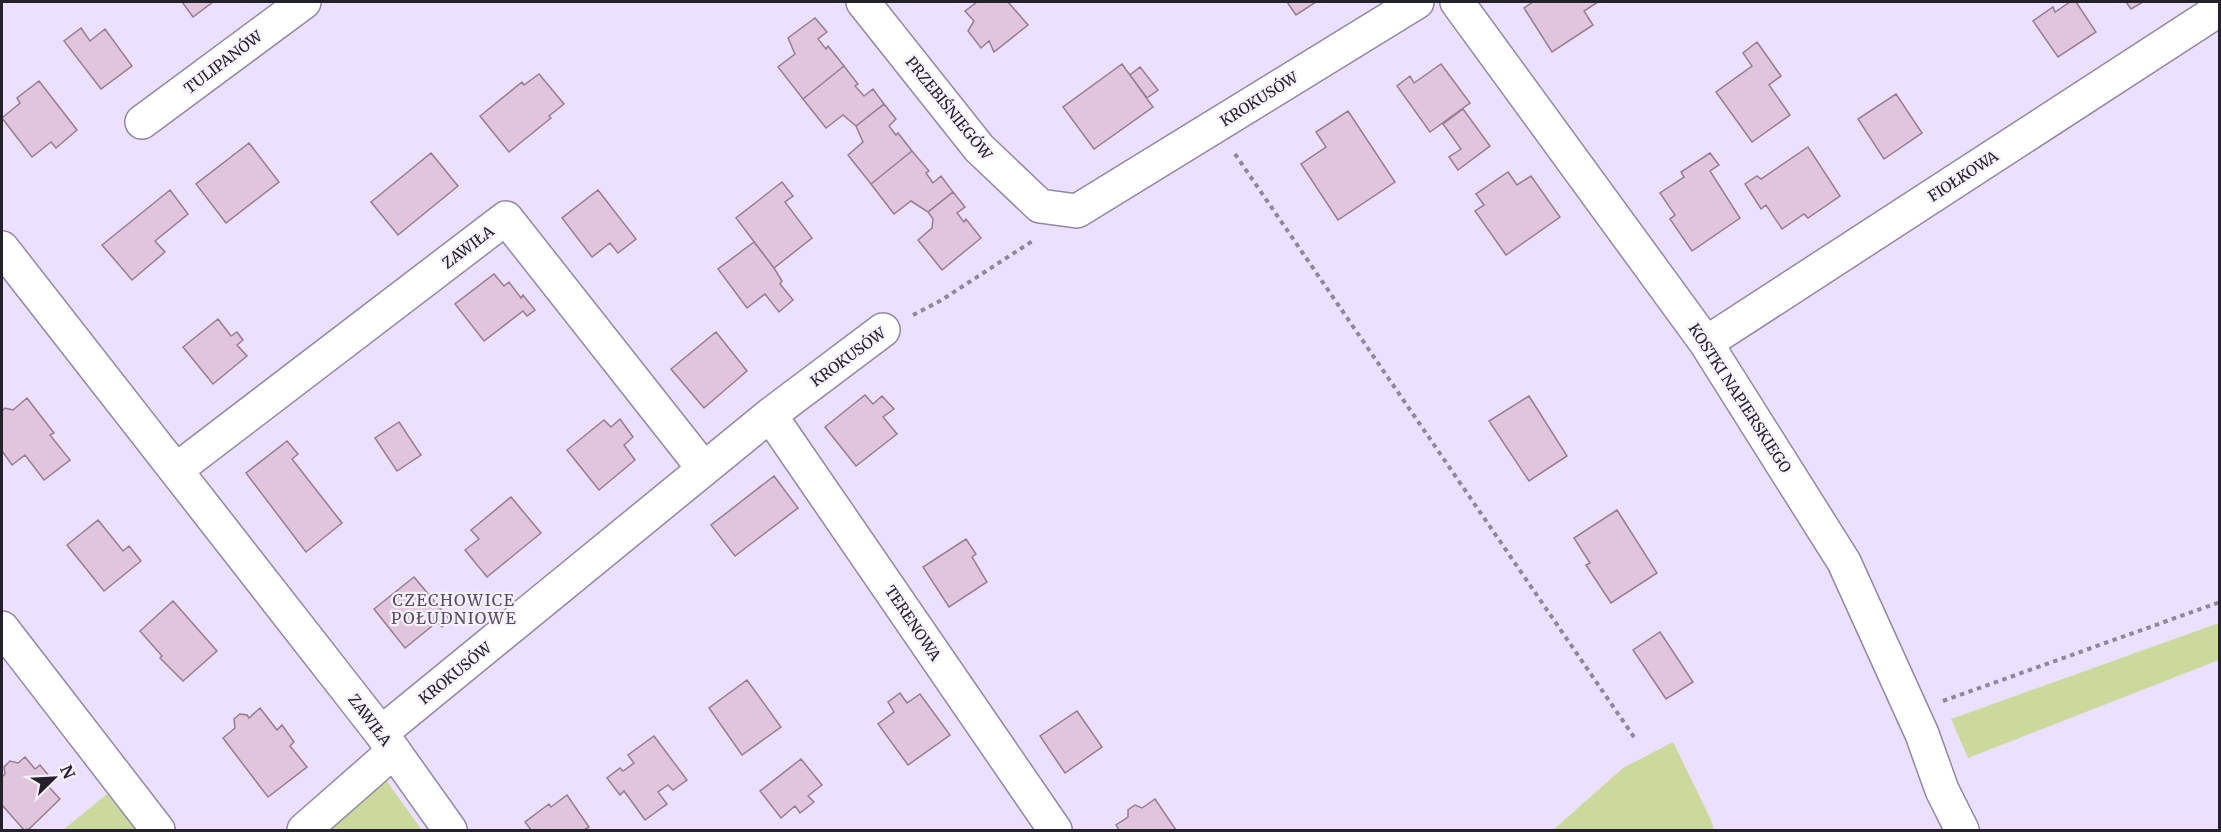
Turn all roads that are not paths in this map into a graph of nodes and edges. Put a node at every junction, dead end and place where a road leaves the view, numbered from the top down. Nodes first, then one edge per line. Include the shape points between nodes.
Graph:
1 (304, 2) edge
2 (863, 2) edge
3 (1417, 2) edge
4 (1457, 2) edge
5 (2220, 9) edge
6 (142, 122) dead end
7 (1077, 211) joint
8 (2, 248) edge
9 (883, 330) road end
10 (1706, 343) junction
11 (770, 415) junction
12 (704, 469) junction
13 (176, 470) junction
14 (2, 628) edge
15 (388, 742) junction
16 (158, 831) edge
17 (304, 831) edge
18 (450, 831) edge
19 (1055, 831) edge
20 (1962, 831) edge

1 - 6 street, TULIPANÓW
2 - 7 street, PRZEBIŚNIEGÓW via 979,148 1040,206
3 - 7 street, KROKUSÓW
4 - 10 street, KOSTKI NAPIERSKIEGO
5 - 10 street, FIOŁKOWA
8 - 13 street, ZAWIŁA
9 - 11 street, KROKUSÓW
10 - 20 street, KOSTKI NAPIERSKIEGO via 1844,562
11 - 12 street, KROKUSÓW
11 - 19 street, TERENOWA
12 - 13 street, ZAWIŁA via 506,218
12 - 15 street, KROKUSÓW
13 - 15 street, ZAWIŁA
14 - 16 street
15 - 17 street, KROKUSÓW
15 - 18 street, ZAWIŁA

